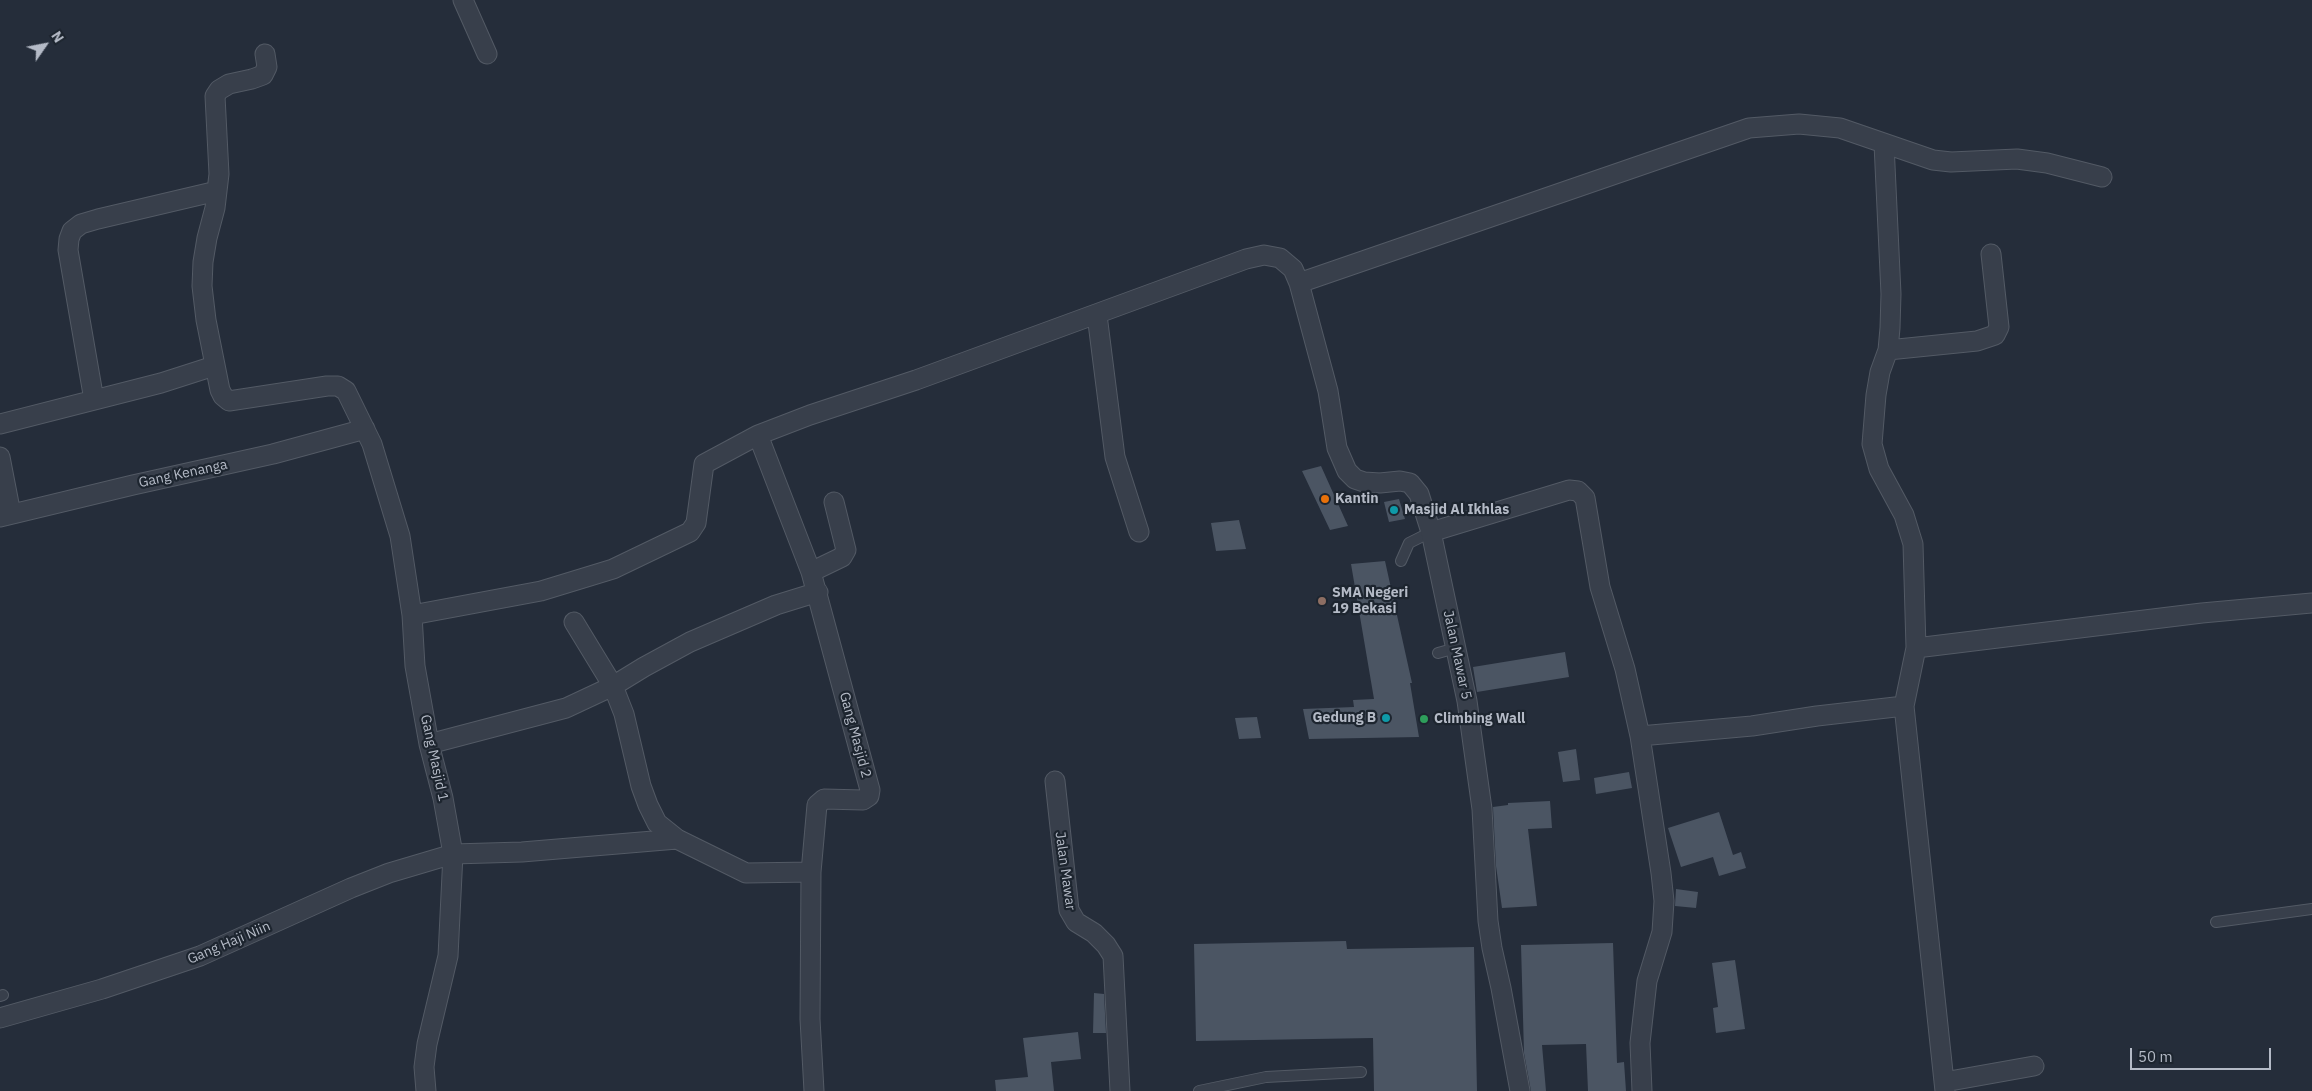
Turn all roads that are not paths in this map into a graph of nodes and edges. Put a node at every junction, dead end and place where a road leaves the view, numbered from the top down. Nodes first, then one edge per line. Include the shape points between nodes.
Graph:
1 (464, 0) edge
2 (265, 54) dead end
3 (487, 54) dead end
4 (1884, 144) junction
5 (2102, 177) dead end
6 (218, 191) junction
7 (1991, 254) dead end
8 (1299, 283) junction
9 (1097, 315) junction
10 (1888, 350) junction
11 (214, 366) junction
12 (94, 400) junction
13 (0, 424) edge
14 (366, 429) junction
15 (758, 435) junction
16 (0, 457) edge
17 (834, 502) dead end
18 (5, 516) edge
19 (1139, 532) dead end
20 (1432, 532) junction
21 (1401, 561) dead end
22 (811, 572) junction
23 (818, 592) junction
24 (2312, 603) edge
25 (412, 615) junction
26 (574, 622) dead end
27 (1916, 648) junction
28 (613, 686) junction
29 (1904, 706) junction
30 (1640, 736) junction
31 (429, 744) junction
32 (1055, 781) dead end
33 (677, 839) junction
34 (453, 854) junction
35 (811, 872) junction
36 (2312, 910) edge
37 (2216, 922) dead end
38 (0, 1018) edge
39 (2034, 1066) dead end
40 (1361, 1072) dead end
41 (1944, 1087) edge
42 (426, 1091) edge
43 (814, 1091) edge
44 (1120, 1091) edge
45 (1199, 1091) edge
46 (1520, 1091) edge
47 (1642, 1091) edge

1 - 3 street
2 - 6 street via 267,67 263,74 252,80 229,84 216,93
4 - 5 street via 1942,161 2017,159
4 - 8 street via 1840,128 1799,124 1749,128
4 - 10 street via 1891,294
6 - 11 street via 206,238 202,286
6 - 12 street via 98,219 81,224 72,231 68,256
7 - 10 street via 1999,327 1995,335 1977,341
8 - 9 street via 1293,268 1280,258 1264,255
8 - 20 street, Jalan Mawar 5 via 1328,391 1337,448 1347,471 1364,482 1410,483 1419,494
9 - 15 street
9 - 19 street via 1115,457
10 - 27 street via 1877,387 1872,444 1879,469 1904,515 1913,544
11 - 12 street via 161,384
11 - 14 street, Gang Masjid 1 via 222,396 229,401 326,386 342,388
12 - 13 street
14 - 18 street, Gang Kenanga via 273,454
14 - 25 street, Gang Masjid 1 via 400,536
15 - 22 street, Gang Masjid 2
15 - 25 street via 704,464 696,523 690,532 613,568 541,591
16 - 18 street
17 - 22 street via 846,550 842,557
20 - 21 lane via 1409,543
20 - 30 street via 1569,490 1582,493 1589,515 1600,587 1625,669
20 - 46 street, Jalan Mawar 5 via 1447,651 1467,701 1482,809 1488,921
22 - 23 street, Gang Masjid 2
23 - 28 street via 776,605 698,639
23 - 35 street, Gang Masjid 2 via 870,790 869,796 863,800 824,799 817,805
24 - 27 street
25 - 31 street, Gang Masjid 1 via 415,666
26 - 28 street
27 - 29 street
28 - 31 street via 566,708
28 - 33 street via 624,714 648,805 657,822
29 - 30 street via 1752,726
29 - 41 street
30 - 47 street via 1664,902 1662,932 1647,981 1640,1043
31 - 34 street, Gang Masjid 1
32 - 44 street, Jalan Mawar via 1069,910 1076,922 1094,933 1113,956
33 - 34 street, Gang Haji Niin via 522,852
33 - 35 street via 746,873
34 - 38 street, Gang Haji Niin via 351,888 200,956 102,989
34 - 42 street, Gang Masjid 1 via 448,956 427,1044
35 - 43 street, Gang Masjid 2 via 810,1019
36 - 37 lane
39 - 41 street
40 - 45 lane via 1266,1077

